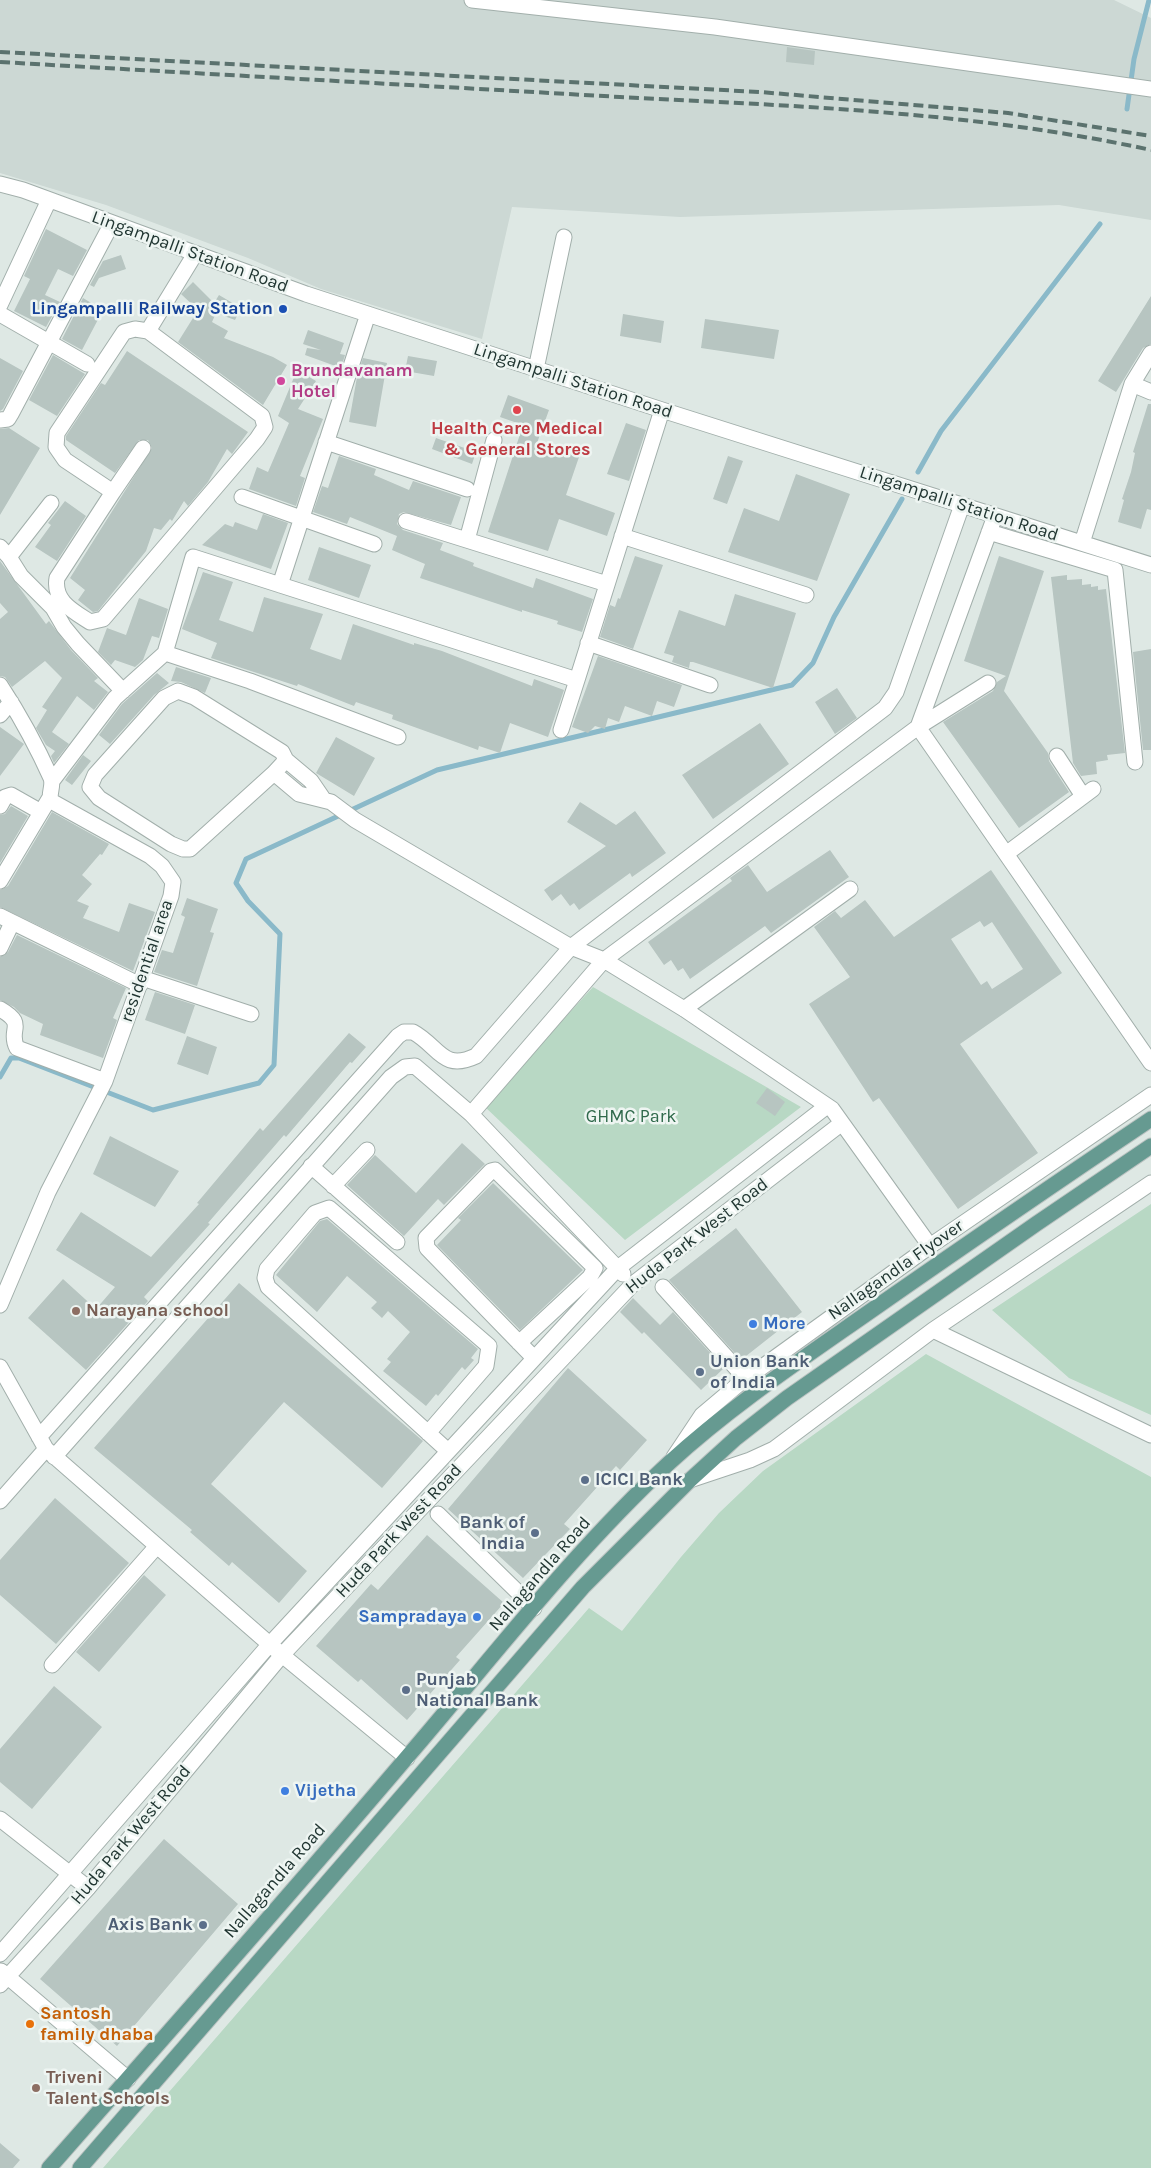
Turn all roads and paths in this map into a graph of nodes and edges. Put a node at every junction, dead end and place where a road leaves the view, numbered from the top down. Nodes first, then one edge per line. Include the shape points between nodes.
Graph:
1 (472, 0) edge
2 (1146, 88) edge
3 (0, 184) edge
4 (49, 200) junction
5 (112, 223) junction
6 (564, 237) dead end
7 (194, 254) junction
8 (0, 305) edge
9 (0, 314) edge
10 (368, 314) junction
11 (148, 330) junction
12 (49, 341) junction
13 (1151, 353) edge
14 (87, 364) dead end
15 (536, 369) junction
16 (1132, 384) junction
17 (1151, 392) edge
18 (662, 410) junction
19 (0, 420) edge
20 (494, 440) dead end
21 (326, 442) junction
22 (143, 448) dead end
23 (467, 489) dead end
24 (113, 492) junction
25 (242, 497) dead end
26 (51, 503) dead end
27 (962, 505) junction
28 (995, 516) junction
29 (302, 518) junction
30 (406, 521) dead end
31 (989, 532) junction
32 (622, 536) junction
33 (467, 540) junction
34 (1082, 543) junction
35 (374, 544) dead end
36 (5, 552) edge
37 (1151, 565) edge
38 (607, 584) junction
39 (280, 585) junction
40 (806, 595) dead end
41 (588, 643) junction
42 (165, 653) junction
43 (577, 680) junction
44 (988, 683) dead end
45 (0, 685) edge
46 (710, 685) dead end
47 (123, 691) junction
48 (11, 702) junction
49 (0, 715) edge
50 (918, 727) junction
51 (561, 730) dead end
52 (398, 737) dead end
53 (1057, 756) dead end
54 (286, 760) junction
55 (1135, 762) dead end
56 (274, 774) junction
57 (52, 781) junction
58 (49, 799) junction
59 (327, 801) junction
60 (0, 806) edge
61 (41, 812) junction
62 (1006, 854) junction
63 (0, 881) edge
64 (850, 889) dead end
65 (6, 920) edge
66 (571, 947) junction
67 (0, 948) edge
68 (604, 960) junction
69 (141, 982) junction
70 (0, 1009) edge
71 (684, 1009) junction
72 (251, 1014) dead end
73 (1151, 1063) edge
74 (105, 1081) junction
75 (1151, 1095) edge
76 (827, 1106) junction
77 (471, 1114) junction
78 (1151, 1119) edge
79 (842, 1123) junction
80 (1151, 1146) edge
81 (367, 1150) dead end
82 (311, 1166) junction
83 (1151, 1183) edge
84 (333, 1186) junction
85 (397, 1242) dead end
86 (930, 1246) junction
87 (618, 1268) junction
88 (633, 1284) junction
89 (663, 1287) dead end
90 (0, 1306) edge
91 (933, 1330) junction
92 (519, 1343) junction
93 (534, 1358) junction
94 (0, 1367) edge
95 (746, 1379) junction
96 (428, 1433) junction
97 (1151, 1435) edge
98 (46, 1448) junction
99 (448, 1451) junction
100 (670, 1462) junction
101 (690, 1480) junction
102 (0, 1501) edge
103 (438, 1514) dead end
104 (157, 1546) junction
105 (534, 1608) junction
106 (270, 1644) junction
107 (282, 1655) junction
108 (52, 1665) dead end
109 (406, 1758) junction
110 (0, 1819) edge
111 (69, 1874) junction
112 (88, 1888) junction
113 (0, 1954) edge
114 (3, 1977) edge
115 (128, 2079) junction
116 (48, 2168) edge
117 (80, 2168) edge

1 - 2 street via 715,28
3 - 4 street, Lingampalli Station Road
4 - 5 street, Lingampalli Station Road
4 - 8 street
5 - 7 street, Lingampalli Station Road
5 - 12 street
6 - 15 street
7 - 10 street, Lingampalli Station Road
7 - 11 street
9 - 12 street
10 - 15 street, Lingampalli Station Road
10 - 21 street
11 - 24 street via 135,328 124,332 57,432 56,447 65,460
11 - 24 street via 262,416 264,426 257,439 103,619 90,622 57,595 57,578
12 - 14 street
12 - 19 street via 8,419
13 - 16 street
15 - 18 street, Lingampalli Station Road
16 - 17 street
16 - 34 street
18 - 27 street, Lingampalli Station Road
18 - 32 street
20 - 33 street
21 - 23 street
21 - 29 street
22 - 24 street
25 - 29 street
26 - 36 street
27 - 28 street, Lingampalli Station Road
27 - 66 street via 896,692 886,708
28 - 31 street
28 - 34 street, Lingampalli Station Road
29 - 35 street
29 - 39 street
30 - 33 street
31 - 50 street
31 - 55 street via 1115,570
32 - 38 street
32 - 40 street
33 - 38 street
34 - 37 street, Lingampalli Station Road
36 - 47 street via 21,576 53,608 78,644
38 - 41 street
39 - 42 street via 193,557
39 - 43 street
41 - 43 street
41 - 46 street
42 - 47 street
42 - 52 street
43 - 51 street
44 - 50 street
45 - 48 street
47 - 57 street
48 - 49 street
48 - 57 street
50 - 62 street
50 - 68 street
53 - 62 street via 1088,792
54 - 56 street
54 - 56 street via 282,752 194,697 178,691 164,698 95,775 90,787 99,798 171,844 190,849
54 - 59 street via 311,781
56 - 59 street via 299,794
57 - 58 street
58 - 61 street
58 - 69 street, residential area via 150,856 173,882
59 - 66 street
60 - 61 street via 11,794
61 - 63 street
62 - 73 street
64 - 71 street
65 - 67 street
65 - 69 street
66 - 68 street
66 - 98 street via 476,1056 462,1062 453,1061 413,1032 398,1036
68 - 71 street
68 - 77 street
69 - 72 street
69 - 74 street, residential area
70 - 74 street via 14,1020 17,1048
71 - 76 street
74 - 90 street, residential area via 48,1192
75 - 86 street
76 - 79 street
76 - 87 street, Huda Park West Road
77 - 82 street via 415,1066 405,1067 391,1077
77 - 87 street
78 - 100 main road, Nallagandla Flyover via 774,1378
79 - 86 street
79 - 88 street, Huda Park West Road
80 - 101 main road via 787,1398
81 - 84 street
82 - 84 street
82 - 98 street
83 - 91 street
84 - 85 street
86 - 95 street
87 - 88 street
87 - 93 street, Huda Park West Road
88 - 107 street, Huda Park West Road
89 - 95 street
91 - 97 street
91 - 101 street via 774,1449
92 - 92 street via 425,1243 426,1238 495,1170 595,1268 590,1277
92 - 93 street
93 - 99 street, Huda Park West Road
94 - 98 street
95 - 100 street via 702,1415
96 - 96 street via 268,1287 267,1269 321,1210 329,1208 489,1346 486,1366
96 - 99 street
98 - 102 street
98 - 104 street
99 - 106 street, Huda Park West Road
100 - 105 main road, Nallagandla Road via 622,1509
101 - 117 main road via 583,1588
103 - 105 street
104 - 106 street
104 - 108 street
105 - 109 main road, Nallagandla Road
106 - 107 street
106 - 111 street, Huda Park West Road
107 - 109 street
107 - 112 street, Huda Park West Road
109 - 115 main road, Nallagandla Road
110 - 111 street
111 - 112 street
111 - 113 street, Huda Park West Road
112 - 114 street, Huda Park West Road
114 - 115 street
115 - 116 main road, Nallagandla Road

